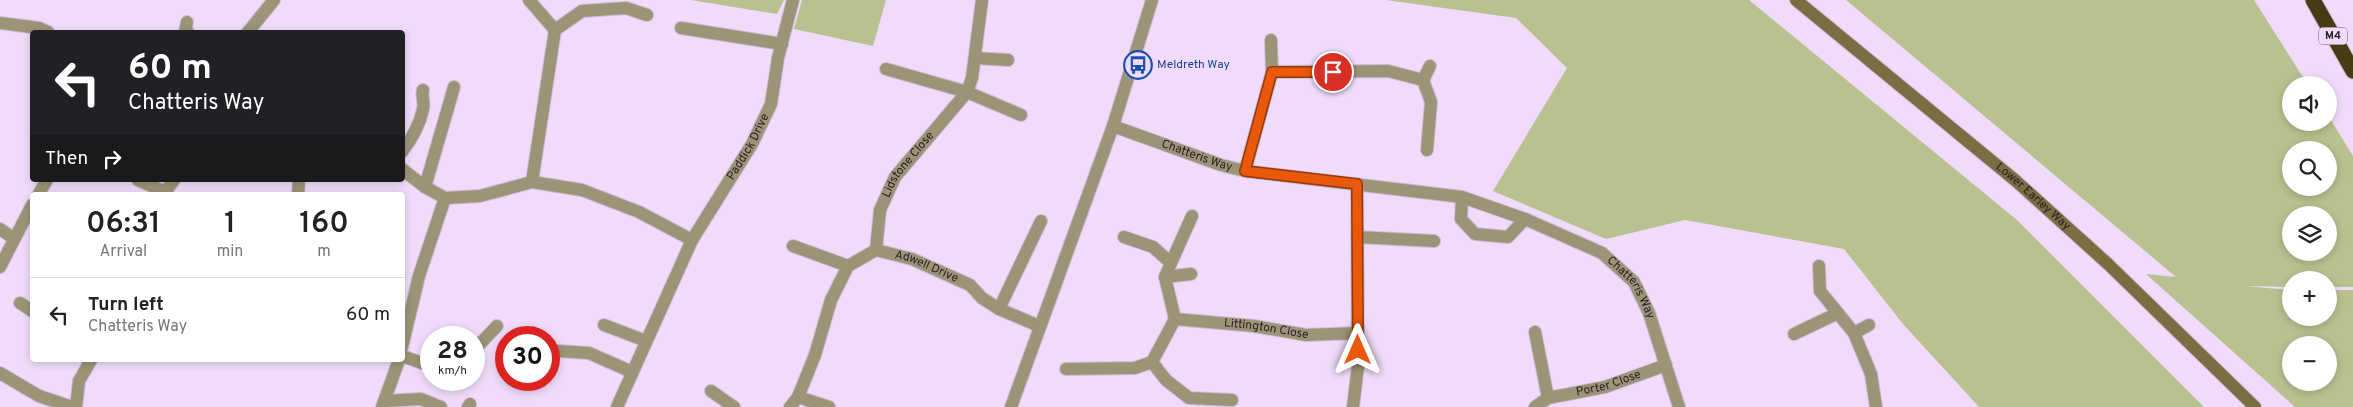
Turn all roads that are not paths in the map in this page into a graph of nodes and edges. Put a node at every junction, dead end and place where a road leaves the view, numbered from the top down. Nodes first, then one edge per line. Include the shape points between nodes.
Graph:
1 (274, 0) edge
2 (529, 0) edge
3 (794, 0) edge
4 (982, 0) edge
5 (1152, 0) edge
6 (1796, 0) edge
7 (2312, 0) edge
8 (648, 16) dead end
9 (0, 23) edge
10 (681, 28) dead end
11 (44, 30) edge
12 (250, 30) edge
13 (555, 30) junction
14 (1271, 40) dead end
15 (782, 44) junction
16 (975, 58) junction
17 (1008, 60) dead end
18 (1430, 66) dead end
19 (886, 69) dead end
20 (2353, 71) edge
21 (1272, 72) junction
22 (1424, 80) junction
23 (454, 87) dead end
24 (423, 90) dead end
25 (967, 92) junction
26 (1021, 116) dead end
27 (1114, 126) junction
28 (405, 148) edge
29 (1427, 150) dead end
30 (1245, 171) junction
31 (405, 172) edge
32 (142, 182) edge
33 (532, 182) junction
34 (1357, 184) junction
35 (425, 187) junction
36 (160, 192) edge
37 (1462, 197) junction
38 (445, 198) junction
39 (30, 209) edge
40 (1192, 216) dead end
41 (1525, 219) junction
42 (1041, 221) dead end
43 (0, 230) edge
44 (1124, 237) dead end
45 (1357, 237) junction
46 (14, 238) junction
47 (692, 240) junction
48 (1434, 241) dead end
49 (793, 246) dead end
50 (876, 250) junction
51 (1171, 263) junction
52 (848, 266) junction
53 (1819, 266) dead end
54 (0, 267) edge
55 (1190, 274) dead end
56 (1165, 277) junction
57 (20, 303) dead end
58 (999, 309) junction
59 (30, 310) edge
60 (1838, 313) junction
61 (1175, 319) junction
62 (604, 325) dead end
63 (1869, 325) dead end
64 (1039, 326) junction
65 (495, 328) edge
66 (1535, 332) dead end
67 (1358, 333) junction
68 (1854, 333) junction
69 (405, 334) edge
70 (1794, 334) dead end
71 (485, 339) edge
72 (646, 341) junction
73 (560, 351) edge
74 (405, 357) edge
75 (90, 362) edge
76 (398, 362) edge
77 (1152, 362) junction
78 (420, 363) edge
79 (1666, 365) junction
80 (1066, 369) dead end
81 (632, 372) junction
82 (0, 373) edge
83 (711, 391) dead end
84 (1548, 398) junction
85 (1232, 400) dead end
86 (794, 402) edge
87 (383, 404) edge
88 (74, 407) edge
89 (441, 407) edge
90 (617, 407) edge
91 (734, 407) edge
92 (829, 407) edge
93 (1011, 407) edge
94 (1353, 407) edge
95 (1535, 407) edge
96 (1679, 407) edge
97 (1876, 407) edge
98 (2255, 407) edge

1 - 12 street
2 - 13 street
3 - 15 street, Paddick Drive
4 - 16 street, Lidstone Close
5 - 27 street
6 - 98 main road, Lower Earley Way via 2016,181 2108,264
7 - 20 highway, M4
8 - 13 street via 626,8 582,11
9 - 11 street
10 - 15 street
13 - 33 street
14 - 21 street
15 - 47 street, Paddick Drive via 771,104 752,144
16 - 17 street
16 - 25 street, Lidstone Close
18 - 22 street
19 - 25 street
21 - 22 street via 1388,71
21 - 30 street
22 - 29 street via 1431,102
23 - 35 street
24 - 28 street via 424,108
25 - 26 street
25 - 50 street, Lidstone Close via 895,177 880,210
27 - 30 street, Chatteris Way
27 - 64 street
30 - 34 street, Chatteris Way
31 - 35 street
32 - 36 street
33 - 38 street via 480,196
33 - 47 street via 582,190 639,212
34 - 37 street, Chatteris Way
34 - 45 street
35 - 38 street
37 - 41 street, Chatteris Way
37 - 41 street via 1461,219 1476,234 1508,237
38 - 69 street via 419,276
39 - 46 street
40 - 51 street
41 - 79 street, Chatteris Way via 1602,253 1634,282 1649,313
42 - 58 street
43 - 46 street
44 - 51 street via 1153,247
45 - 48 street
45 - 67 street
46 - 54 street
47 - 72 street, Paddick Drive
49 - 52 street
50 - 52 street
50 - 58 street, Adwell Drive via 912,259 970,285
51 - 56 street
52 - 86 street via 831,300 815,355
53 - 60 street via 1820,291
55 - 56 street
56 - 61 street
57 - 59 street
58 - 64 street, Adwell Drive
60 - 68 street
60 - 70 street
61 - 67 street, Littington Close via 1254,326 1306,335
61 - 77 street
62 - 72 street
63 - 68 street
64 - 93 street
65 - 71 street
66 - 84 street
67 - 94 street
68 - 97 street via 1871,374
72 - 81 street, Paddick Drive
73 - 81 street via 589,353
74 - 78 street
75 - 88 street via 79,381
76 - 87 street
77 - 80 street via 1135,368
77 - 85 street via 1166,380 1189,398
79 - 84 street, Porter Close via 1605,387
79 - 96 street, Chatteris Way
81 - 90 street, Paddick Drive
82 - 88 street via 39,396
83 - 91 street
84 - 95 street, Porter Close
86 - 92 street
87 - 89 street via 421,399

